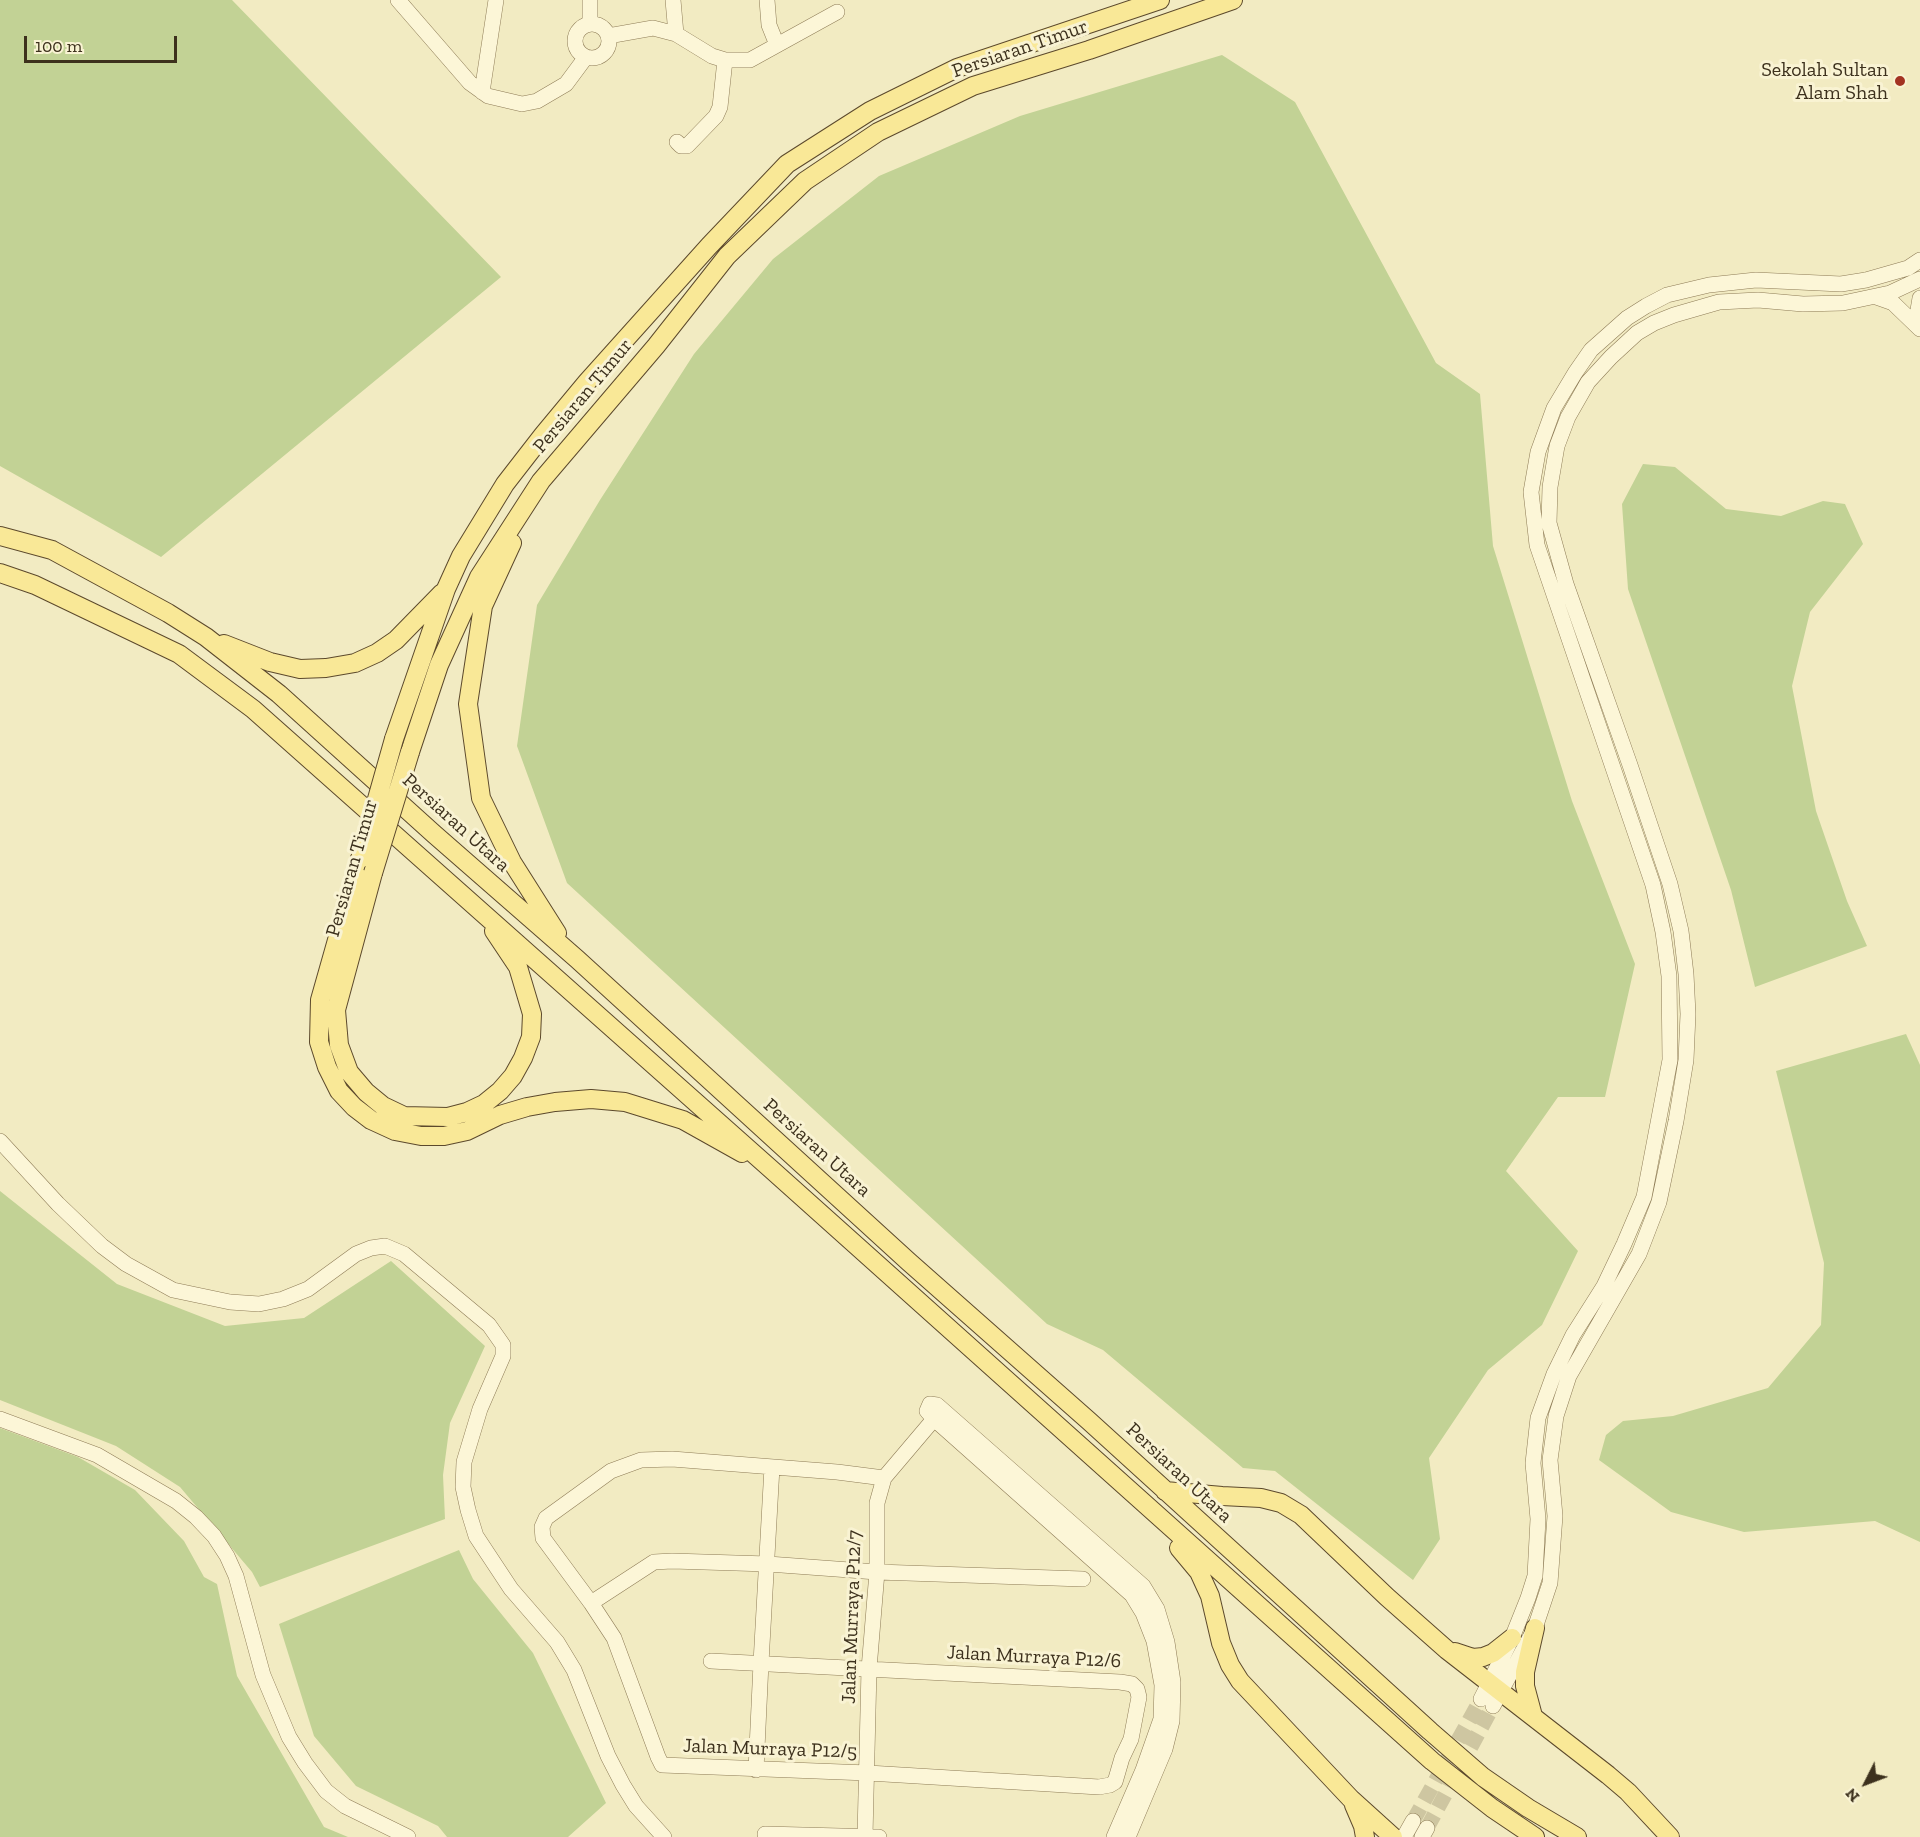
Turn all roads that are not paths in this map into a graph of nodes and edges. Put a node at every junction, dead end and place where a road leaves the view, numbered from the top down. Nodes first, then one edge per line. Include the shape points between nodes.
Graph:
1 (496, 0) edge
2 (590, 0) edge
3 (674, 0) edge
4 (767, 0) edge
5 (1160, 0) edge
6 (1233, 0) edge
7 (400, 1) edge
8 (837, 12) dead end
9 (590, 24) junction
10 (676, 33) junction
11 (608, 36) junction
12 (777, 45) junction
13 (586, 57) junction
14 (725, 60) junction
15 (482, 92) junction
16 (677, 142) dead end
17 (1920, 261) edge
18 (1920, 279) edge
19 (1876, 297) junction
20 (1920, 298) edge
21 (1920, 329) edge
22 (541, 481) junction
23 (0, 536) edge
24 (0, 573) edge
25 (446, 589) junction
26 (206, 637) junction
27 (475, 905) junction
28 (577, 959) junction
29 (0, 1141) edge
30 (772, 1170) junction
31 (0, 1419) edge
32 (934, 1419) junction
33 (772, 1467) junction
34 (884, 1478) junction
35 (1165, 1491) junction
36 (1155, 1514) junction
37 (768, 1564) junction
38 (877, 1572) junction
39 (1083, 1579) dead end
40 (591, 1603) junction
41 (1535, 1628) junction
42 (1512, 1638) junction
43 (1447, 1650) junction
44 (711, 1661) dead end
45 (760, 1663) junction
46 (869, 1669) junction
47 (1491, 1695) junction
48 (1533, 1716) junction
49 (756, 1770) junction
50 (868, 1773) junction
51 (1351, 1799) junction
52 (1421, 1829) tunnel mouth
53 (765, 1834) dead end
54 (872, 1836) edge
55 (408, 1837) edge
56 (664, 1837) edge
57 (1114, 1837) edge
58 (1128, 1837) edge
59 (1365, 1837) edge
60 (1393, 1837) edge
61 (1404, 1837) edge
62 (1535, 1837) edge
63 (1577, 1837) edge
64 (1670, 1837) edge

1 - 15 street
2 - 9 street
3 - 10 street
4 - 12 street via 769,25
5 - 25 main road, Persiaran Timur via 957,68 870,111 788,164 709,246 543,435 506,484 461,556
6 - 22 main road, Persiaran Timur via 973,86 878,132 806,181 727,256
7 - 15 street
8 - 12 street
9 - 11 street via 600,25
9 - 13 street via 579,29 574,39 577,50
10 - 11 street via 653,28
10 - 14 street
11 - 13 street via 609,46 602,55
12 - 14 street via 750,60
13 - 15 street via 566,84 537,101 522,104
14 - 16 street via 716,116 687,146
17 - 42 street via 1908,268 1841,284 1756,280 1667,295 1627,318 1591,350 1554,408 1538,452 1531,492 1537,545 1653,885 1664,932 1670,1060 1644,1197 1604,1286 1554,1374 1538,1418 1533,1463 1538,1519 1534,1576
18 - 19 street
19 - 21 street via 1893,303
19 - 41 street via 1843,303 1719,302 1654,323 1637,333 1588,382 1557,446 1549,523 1566,584 1670,884 1681,931 1688,1014 1686,1060 1659,1202 1639,1254 1569,1376 1556,1416 1550,1460 1555,1516 1550,1583
20 - 21 street
22 - 27 main road, Persiaran Timur, bridge via 479,577 439,665 373,873 336,1010 339,1045 349,1072 383,1106 404,1116 447,1117 484,1104 513,1076 531,1037 532,1014 518,967
22 - 28 main road via 483,606 468,704 481,798 526,886
23 - 26 main road, Persiaran Utara via 52,550
24 - 27 main road via 35,585 179,654 253,708
25 - 26 main road via 396,640 355,663 300,669 270,662
25 - 30 main road, Persiaran Timur, bridge via 394,739 320,1000 319,1042 339,1091 371,1120 394,1131 421,1136 467,1131 500,1115 555,1101 625,1101 683,1120
26 - 28 main road, Persiaran Utara via 279,694
27 - 30 main road
28 - 35 main road, Persiaran Utara
29 - 56 street via 102,1246 173,1290 259,1304 308,1288 357,1254 385,1246 404,1254 489,1325 502,1345 503,1356 480,1409 464,1462 463,1487 476,1536 511,1589 557,1642 574,1670 623,1785
30 - 36 main road
31 - 55 street via 97,1455 196,1517 214,1536 236,1576 263,1675 289,1737 305,1763 326,1791 345,1806
32 - 34 street, Jalan Murraya P12/7
32 - 57 street via 1132,1595 1143,1613 1154,1641 1162,1685 1161,1719
32 - 58 street, Jalan Murraya P12/7 via 927,1411 934,1403 1143,1586 1156,1609 1172,1672 1172,1721 1165,1749
33 - 34 street
33 - 37 street
33 - 40 street via 641,1460 611,1471 546,1518 543,1538
34 - 38 street, Jalan Murraya P12/7 via 877,1503
35 - 43 main road via 1262,1497 1281,1503 1300,1515
35 - 63 main road, Persiaran Utara via 1484,1777
36 - 51 main road via 1199,1572 1210,1596 1221,1643 1240,1681
36 - 62 main road via 1432,1761
37 - 38 street
37 - 40 street via 654,1562
37 - 45 street
38 - 39 street
38 - 46 street, Jalan Murraya P12/7
40 - 49 street, Jalan Murraya P12/5 via 614,1638 662,1765
41 - 47 street
41 - 48 main road via 1525,1672
42 - 43 main road via 1483,1657
42 - 47 street
43 - 47 main road
44 - 45 street
45 - 46 street
45 - 49 street
46 - 50 street, Jalan Murraya P12/7
46 - 50 street, Jalan Murraya P12/6 via 1120,1682 1132,1684 1139,1697 1131,1739 1115,1782 1110,1785
47 - 48 main road
48 - 64 main road via 1628,1792
49 - 50 street, Jalan Murraya P12/5
50 - 54 street, Jalan Murraya P12/7
51 - 59 main road
51 - 60 main road
52 - 61 street
53 - 54 street

